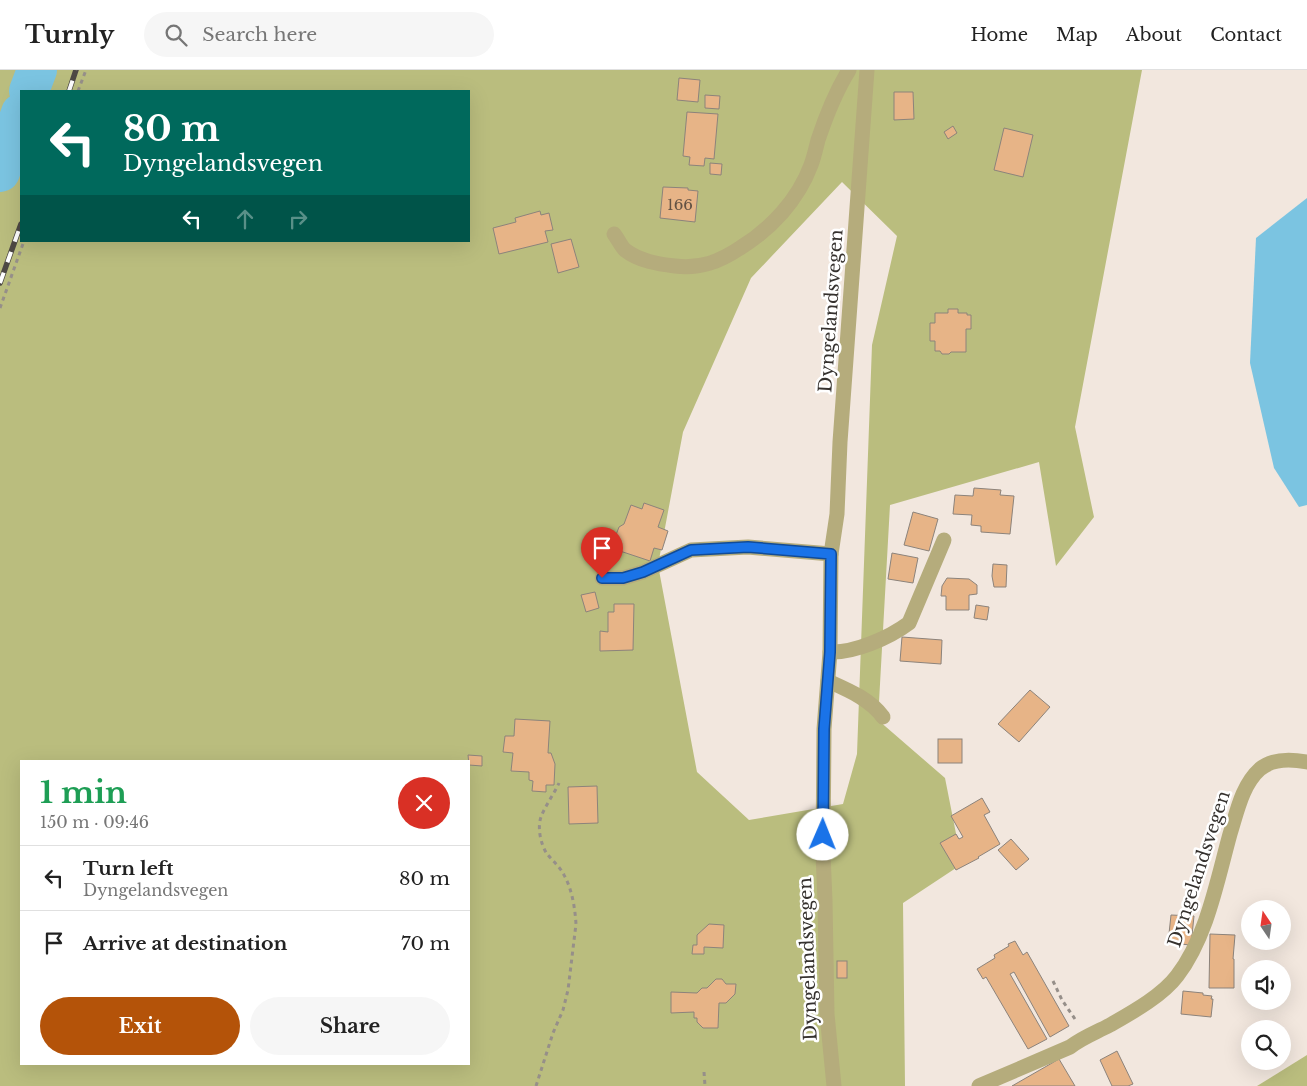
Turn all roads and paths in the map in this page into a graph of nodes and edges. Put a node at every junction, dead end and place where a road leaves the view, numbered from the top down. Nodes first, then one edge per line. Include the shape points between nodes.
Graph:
1 (86, 70) edge
2 (850, 70) edge
3 (867, 70) edge
4 (78, 90) edge
5 (614, 234) dead end
6 (24, 242) edge
7 (0, 308) edge
8 (944, 540) dead end
9 (831, 554) junction
10 (602, 578) dead end
11 (830, 652) junction
12 (828, 681) junction
13 (883, 717) dead end
14 (1307, 762) edge
15 (560, 783) dead end
16 (1053, 981) dead end
17 (1082, 1038) junction
18 (704, 1072) dead end
19 (536, 1086) edge
20 (705, 1086) edge
21 (834, 1086) edge
22 (979, 1086) edge

1 - 4 path
2 - 5 street via 828,113 810,167 793,198 778,218 754,239 710,264 684,267 638,258 624,249
3 - 9 street, Dyngelandsvegen via 837,514
6 - 7 path
8 - 11 street via 909,624 862,647
9 - 10 street via 748,547 691,550 643,572 623,578
9 - 11 street, Dyngelandsvegen
11 - 12 street, Dyngelandsvegen
12 - 13 street via 860,696
12 - 21 street, Dyngelandsvegen via 824,729 823,853 827,1014
14 - 17 street, Dyngelandsvegen via 1292,759 1271,762 1250,779 1200,938 1176,978 1138,1008
15 - 19 path via 540,818 539,827 546,853 565,877 576,924 568,990
16 - 17 path via 1083,1032
17 - 22 street, Dyngelandsvegen via 1070,1048
18 - 20 path

